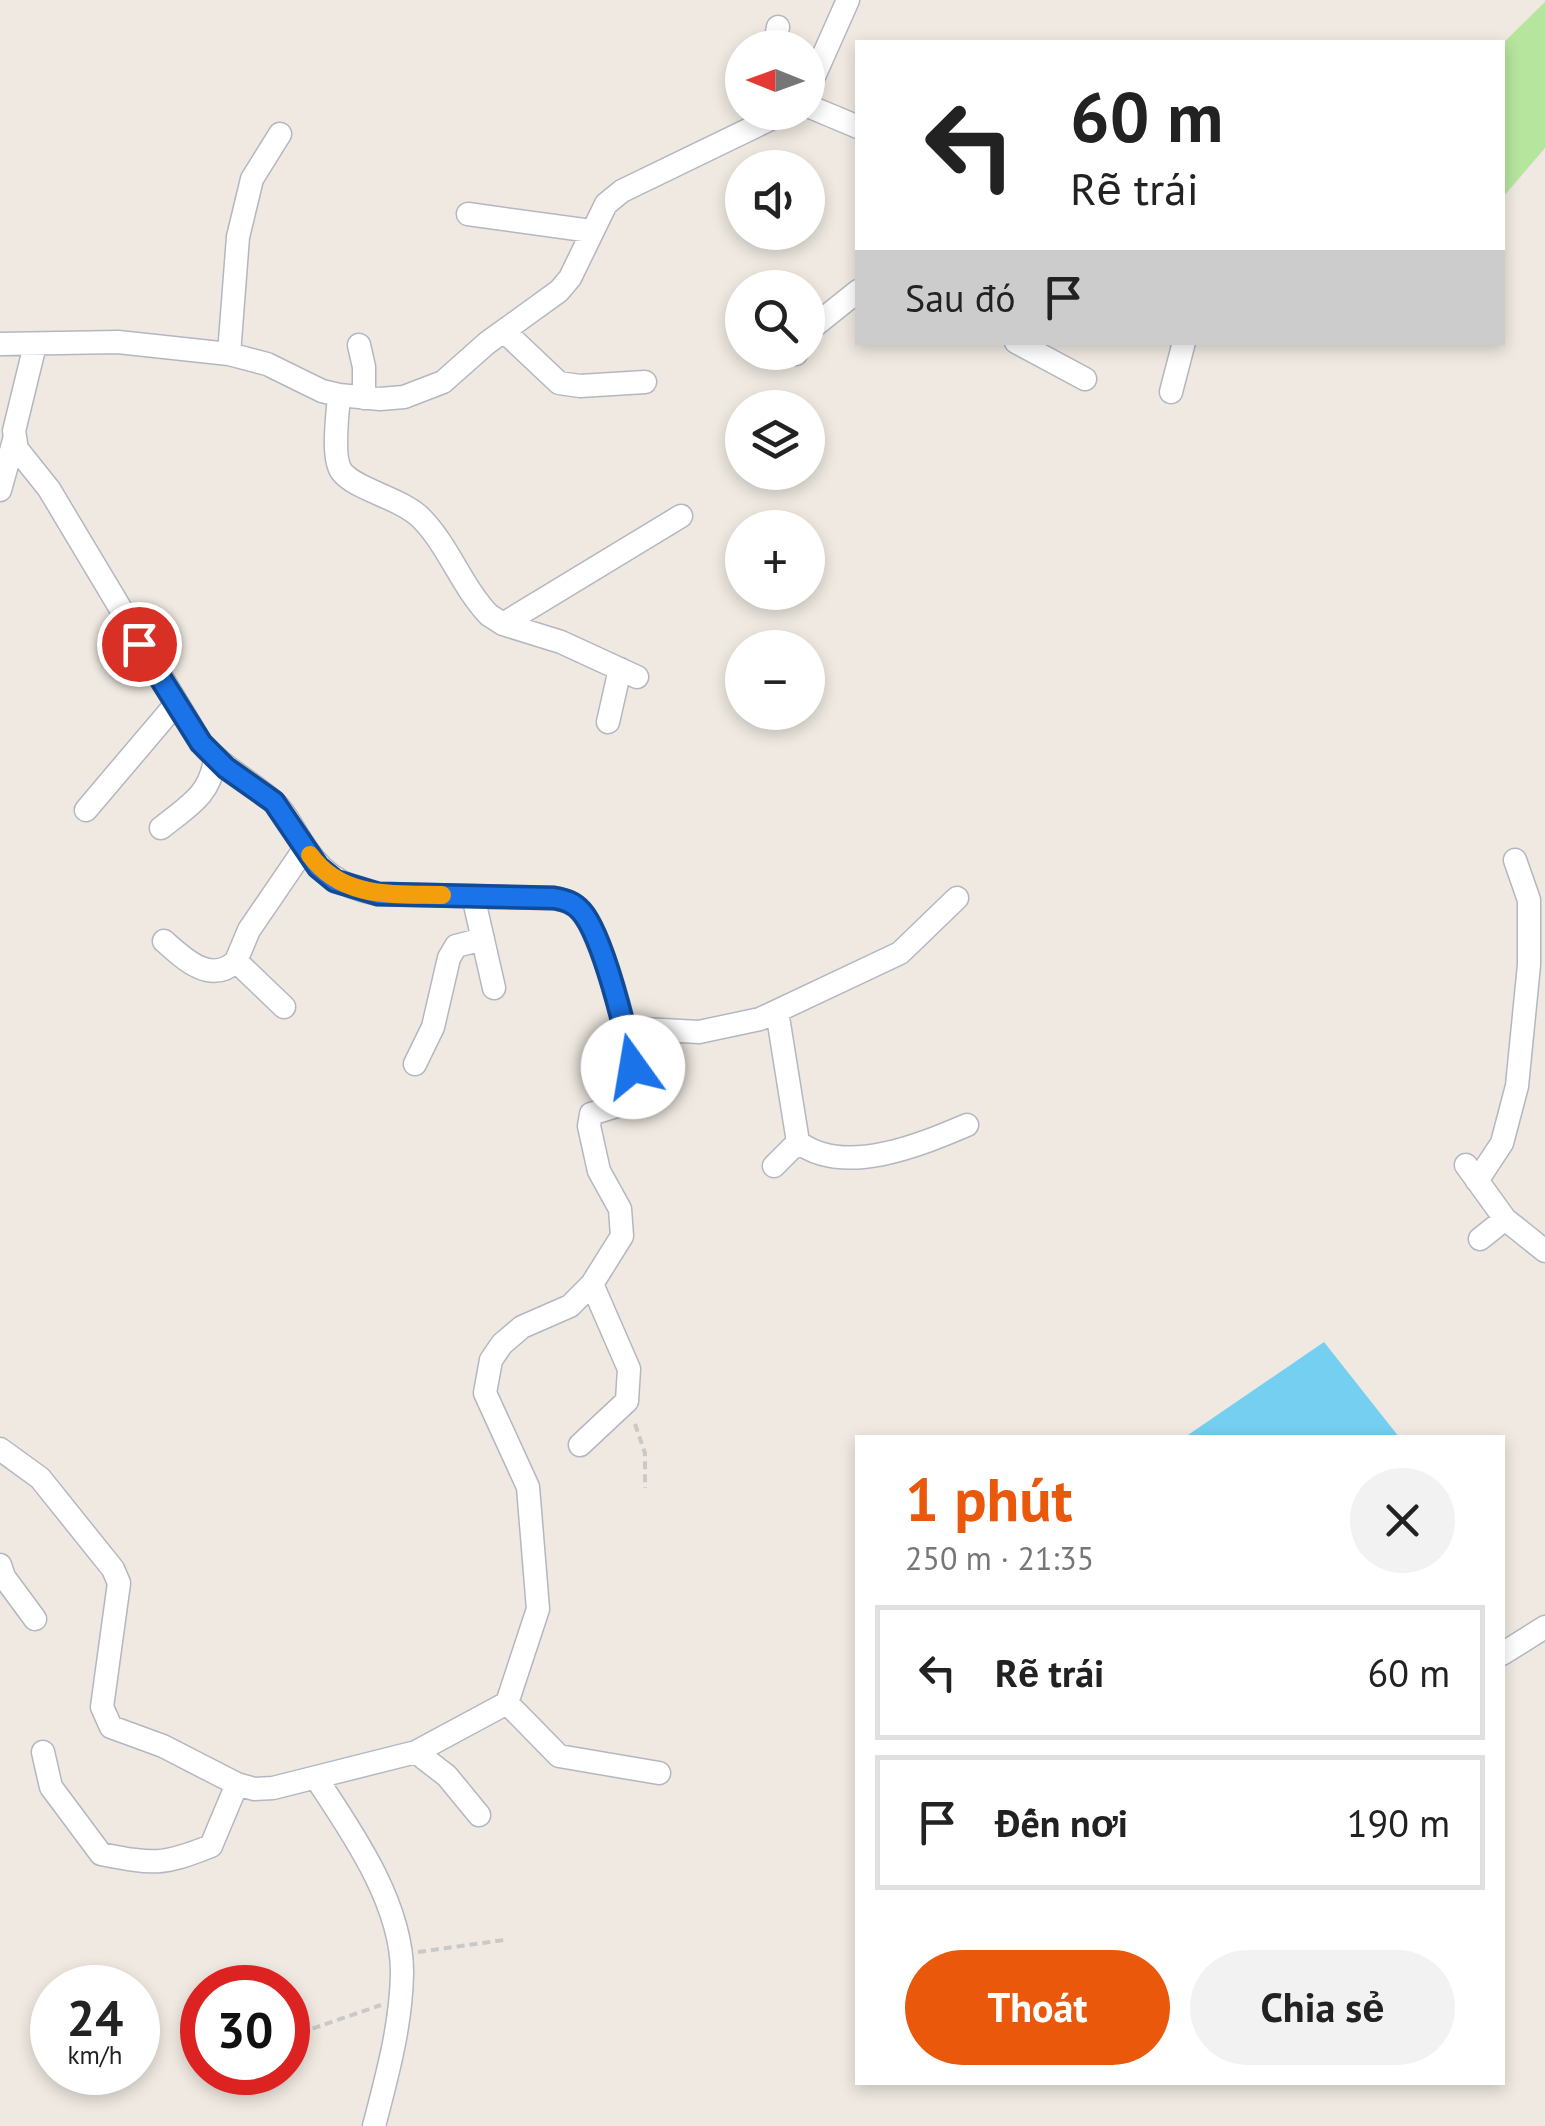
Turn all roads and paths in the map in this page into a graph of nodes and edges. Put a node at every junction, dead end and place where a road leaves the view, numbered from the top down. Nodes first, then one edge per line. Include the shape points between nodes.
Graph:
1 (848, 0) edge
2 (825, 52) edge
3 (825, 113) edge
4 (855, 126) edge
5 (738, 130) edge
6 (280, 134) dead end
7 (468, 214) dead end
8 (591, 231) junction
9 (855, 292) edge
10 (825, 317) edge
11 (504, 331) junction
12 (0, 344) edge
13 (359, 345) dead end
14 (1022, 345) edge
15 (1183, 345) edge
16 (35, 346) junction
17 (229, 354) junction
18 (1085, 379) dead end
19 (644, 382) dead end
20 (1171, 392) dead end
21 (339, 395) junction
22 (364, 398) junction
23 (14, 440) junction
24 (0, 490) edge
25 (681, 516) dead end
26 (503, 624) junction
27 (176, 705) junction
28 (608, 722) dead end
29 (214, 758) junction
30 (86, 810) dead end
31 (161, 828) dead end
32 (305, 848) junction
33 (1516, 860) dead end
34 (473, 896) junction
35 (957, 898) dead end
36 (483, 939) junction
37 (164, 940) dead end
38 (236, 961) junction
39 (494, 988) dead end
40 (284, 1007) dead end
41 (777, 1011) junction
42 (625, 1028) junction
43 (415, 1064) dead end
44 (966, 1125) dead end
45 (798, 1142) junction
46 (774, 1166) dead end
47 (1505, 1219) junction
48 (1480, 1238) dead end
49 (1545, 1252) edge
50 (592, 1284) junction
51 (627, 1400) junction
52 (580, 1445) dead end
53 (0, 1448) edge
54 (645, 1488) dead end
55 (0, 1565) edge
56 (1545, 1605) edge
57 (1545, 1616) edge
58 (35, 1619) dead end
59 (1545, 1627) edge
60 (1505, 1652) edge
61 (508, 1703) junction
62 (43, 1752) dead end
63 (416, 1752) junction
64 (659, 1773) dead end
65 (316, 1778) junction
66 (237, 1784) junction
67 (480, 1814) dead end
68 (504, 1940) dead end
69 (399, 1954) junction
70 (400, 1999) junction
71 (310, 2030) edge
72 (374, 2126) edge

1 - 2 street
3 - 4 street
5 - 8 street via 622,191
6 - 17 street via 252,179 238,237
7 - 8 street
8 - 11 street via 559,292
9 - 10 street
11 - 19 street via 559,383
11 - 22 street via 428,390
12 - 16 street
13 - 22 street
14 - 18 street
15 - 20 street
16 - 17 street via 118,342
16 - 23 street
17 - 21 street
21 - 22 street
21 - 26 street via 340,470 422,519 478,604
23 - 24 street
23 - 27 street
25 - 26 street
26 - 28 street via 628,673
27 - 29 street
27 - 30 street
29 - 31 street via 202,795
29 - 32 street via 274,802
32 - 34 street via 335,881 357,890
32 - 38 street via 249,930
33 - 47 street via 1529,900 1517,1086 1502,1143 1472,1173
34 - 36 street
34 - 42 street via 554,898 579,909 595,936
35 - 41 street via 900,953
36 - 39 street
36 - 43 street via 456,946 449,958 433,1028
37 - 38 street via 210,972
38 - 40 street
41 - 42 street via 699,1032
41 - 45 street
42 - 50 street via 634,1093 629,1102 591,1114 588,1126 599,1171 620,1209 622,1236
44 - 45 street via 905,1151 860,1156 812,1153
45 - 46 street
47 - 48 street
47 - 49 street
50 - 51 street via 629,1369
50 - 61 street via 570,1306 522,1326 491,1360 485,1393 528,1487 538,1609
51 - 52 street
51 - 54 path via 645,1453
53 - 66 street via 40,1478 119,1583 102,1707 110,1727
55 - 58 street
56 - 57 street
59 - 60 street
61 - 63 street
61 - 64 street via 559,1756
62 - 66 street via 51,1787 101,1854 146,1862 173,1861 210,1846
63 - 65 street
63 - 67 street
65 - 66 street via 273,1788
65 - 69 street via 359,1843 392,1917
68 - 69 path
69 - 70 street
70 - 71 path
70 - 72 street

